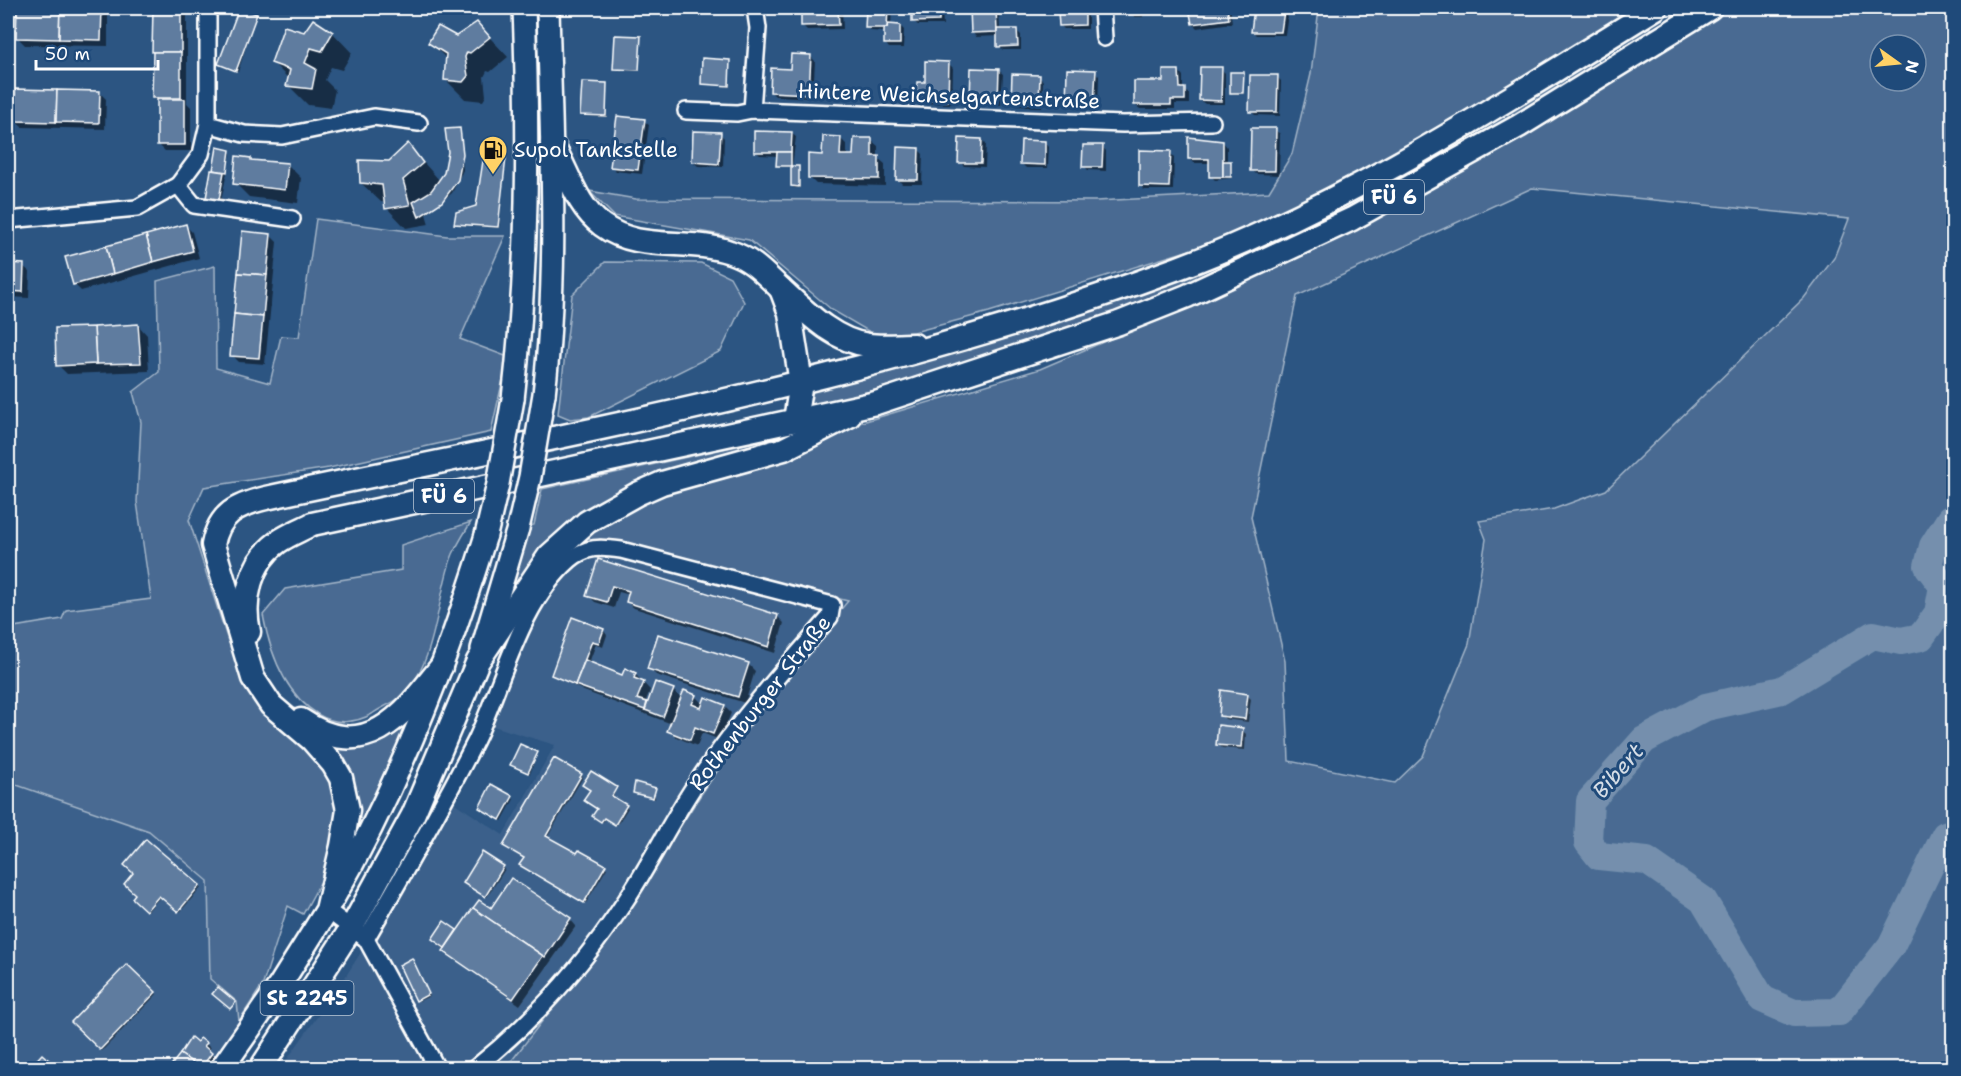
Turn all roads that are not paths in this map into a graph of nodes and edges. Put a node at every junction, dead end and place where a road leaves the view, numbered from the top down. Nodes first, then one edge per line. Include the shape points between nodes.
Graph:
1 (208, 8) edge
2 (524, 8) edge
3 (549, 8) edge
4 (755, 8) edge
5 (1102, 8) edge
6 (1656, 8) edge
7 (1710, 8) edge
8 (1104, 38) dead end
9 (752, 110) junction
10 (686, 111) dead end
11 (1212, 122) dead end
12 (419, 123) dead end
13 (208, 124) junction
14 (552, 144) junction
15 (178, 185) junction
16 (292, 219) dead end
17 (8, 220) edge
18 (780, 288) junction
19 (946, 345) junction
20 (801, 383) junction
21 (876, 402) junction
22 (795, 420) junction
23 (478, 661) junction
24 (441, 667) junction
25 (327, 910) junction
26 (359, 933) junction
27 (222, 1068) edge
28 (261, 1068) edge
29 (437, 1068) edge
30 (475, 1068) edge

1 - 13 street
2 - 24 main road, St 2245, bridge via 522,278 513,399 486,535
3 - 14 main road, Rothenburger Straße / St 2245
4 - 9 street via 758,28
5 - 8 street
6 - 19 main road, FÜ 6 via 1383,172 1261,232 1180,267
7 - 21 main road, FÜ 6 via 1519,126 1352,219 1187,296 1119,323
9 - 10 street, Hintere Weichselgartenstraße
9 - 11 street, Hintere Weichselgartenstraße via 1123,124
12 - 13 street via 374,117 282,136 244,134
13 - 15 street via 201,154
14 - 18 main road via 587,211 619,236 727,250 752,261
14 - 23 main road, Rothenburger Straße / St 2245, bridge via 552,295 544,394 518,528
15 - 16 street via 194,205
15 - 17 street via 138,208
18 - 19 main road via 820,323 849,340 868,345
18 - 20 main road via 790,313
19 - 20 main road, FÜ 6
20 - 22 main road
20 - 25 main road, FÜ 6 via 241,504 231,510 219,524 213,545 253,678 271,705 324,752 346,793 346,827
21 - 22 main road, FÜ 6
21 - 23 main road via 784,449 662,483 610,507 565,539 549,556
22 - 24 main road, FÜ 6 via 312,524 277,543 264,556 250,582 248,630 264,679 285,706 323,732 337,736 368,734 396,720
23 - 26 main road, Rothenburger Straße / St 2245
24 - 25 main road, St 2245 via 385,803
25 - 26 street
25 - 27 main road, St 2245
26 - 28 main road, Rothenburger Straße / St 2245
26 - 29 street
26 - 30 street, Rothenburger Straße via 451,790 530,615 560,570 578,553 600,547 621,550 832,605 830,617 756,701 698,780 601,937 534,1017

